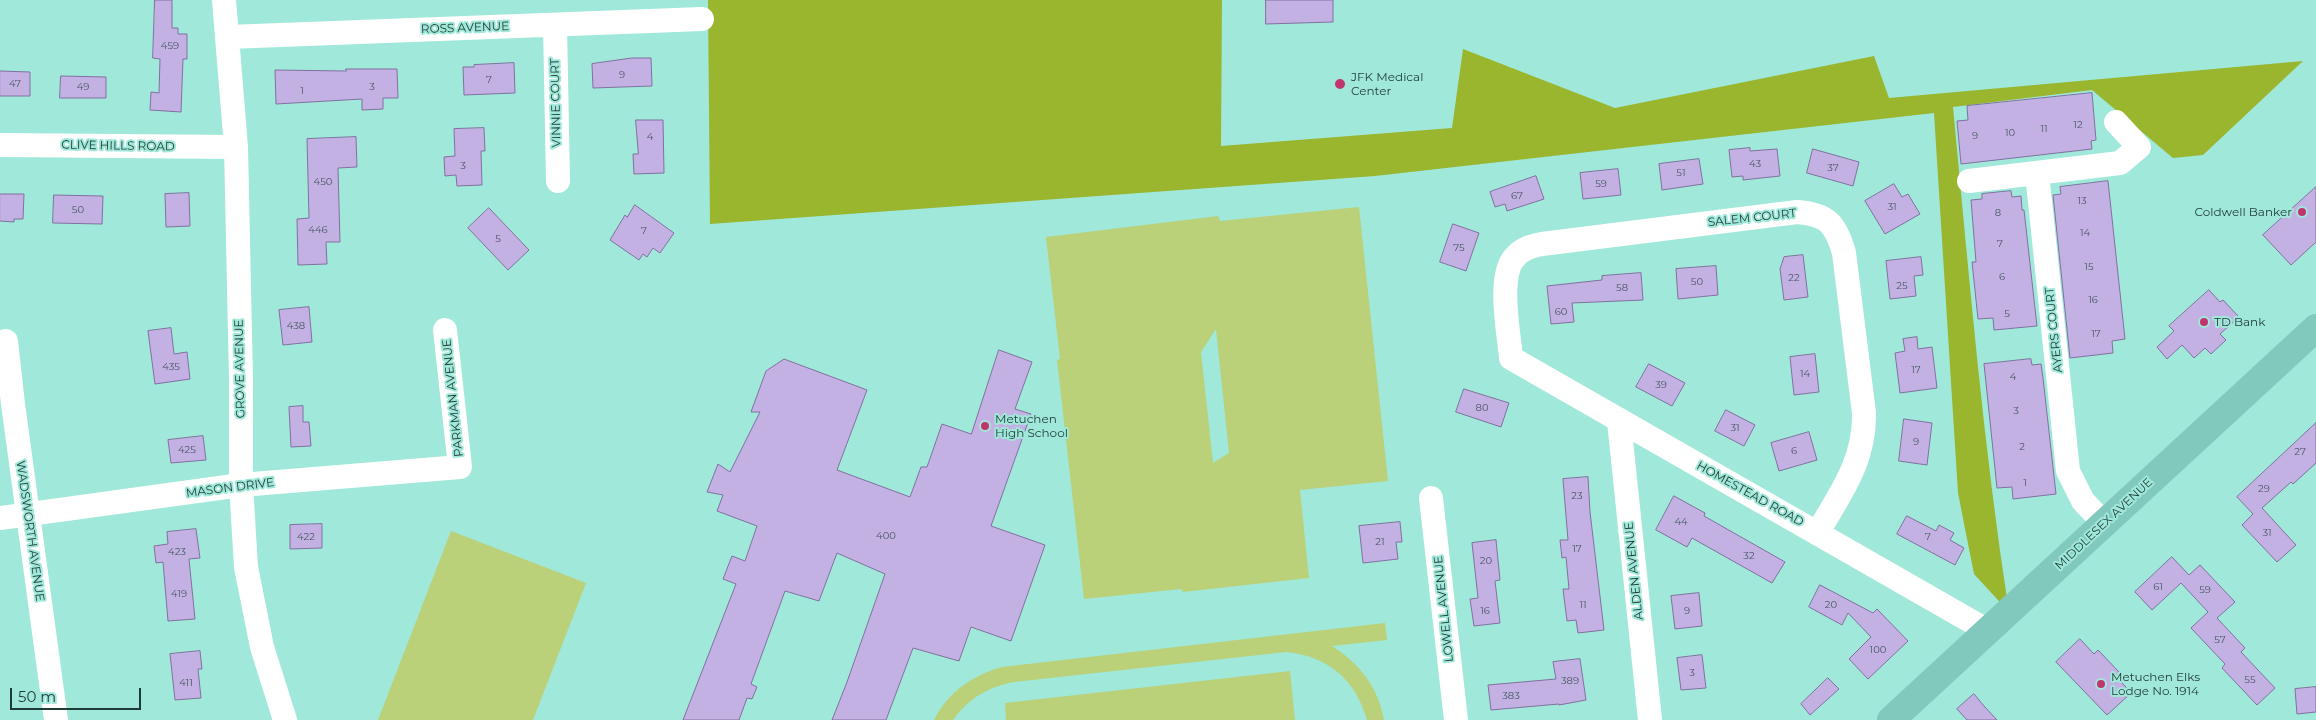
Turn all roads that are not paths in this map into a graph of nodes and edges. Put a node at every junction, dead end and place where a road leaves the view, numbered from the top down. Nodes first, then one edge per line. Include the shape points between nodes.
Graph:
1 (225, 4) edge
2 (702, 19) dead end
3 (554, 25) junction
4 (228, 37) junction
5 (2116, 122) dead end
6 (0, 145) edge
7 (236, 147) junction
8 (2037, 173) junction
9 (558, 181) dead end
10 (1969, 181) dead end
11 (2316, 328) edge
12 (445, 330) dead end
13 (6, 341) dead end
14 (1512, 358) joint
15 (1619, 421) junction
16 (460, 467) joint
17 (241, 485) junction
18 (1431, 498) dead end
19 (28, 515) junction
20 (0, 518) edge
21 (2110, 518) junction
22 (1818, 532) junction
23 (1988, 630) junction
24 (56, 720) edge
25 (285, 720) edge
26 (1456, 720) edge
27 (1650, 720) edge
28 (1891, 720) edge

1 - 4 street, GROVE AVENUE
2 - 3 street, ROSS AVENUE
3 - 4 street, ROSS AVENUE
3 - 9 street, VINNIE COURT
4 - 7 street, GROVE AVENUE
5 - 8 street via 2139,147 2120,164
6 - 7 street, CLIVE HILLS ROAD
7 - 17 street, GROVE AVENUE
8 - 10 street
8 - 21 street, AYERS COURT via 2068,471 2083,501
11 - 21 main road, MIDDLESEX AVENUE
12 - 16 street, PARKMAN AVENUE
13 - 19 street, WADSWORTH AVENUE
14 - 15 street, HOMESTEAD ROAD
14 - 22 street, SALEM COURT via 1505,283 1508,267 1526,248 1796,212 1814,213 1828,220 1836,229 1844,253 1864,434 1854,469
15 - 22 street, HOMESTEAD ROAD
15 - 27 street, ALDEN AVENUE
16 - 17 street, MASON DRIVE
17 - 19 street, MASON DRIVE
17 - 25 street, GROVE AVENUE via 246,567 253,606 266,663
18 - 26 street, LOWELL AVENUE
19 - 20 street, MASON DRIVE
19 - 24 street, WADSWORTH AVENUE
21 - 23 main road, MIDDLESEX AVENUE
22 - 23 street, HOMESTEAD ROAD
23 - 28 main road, MIDDLESEX AVENUE

